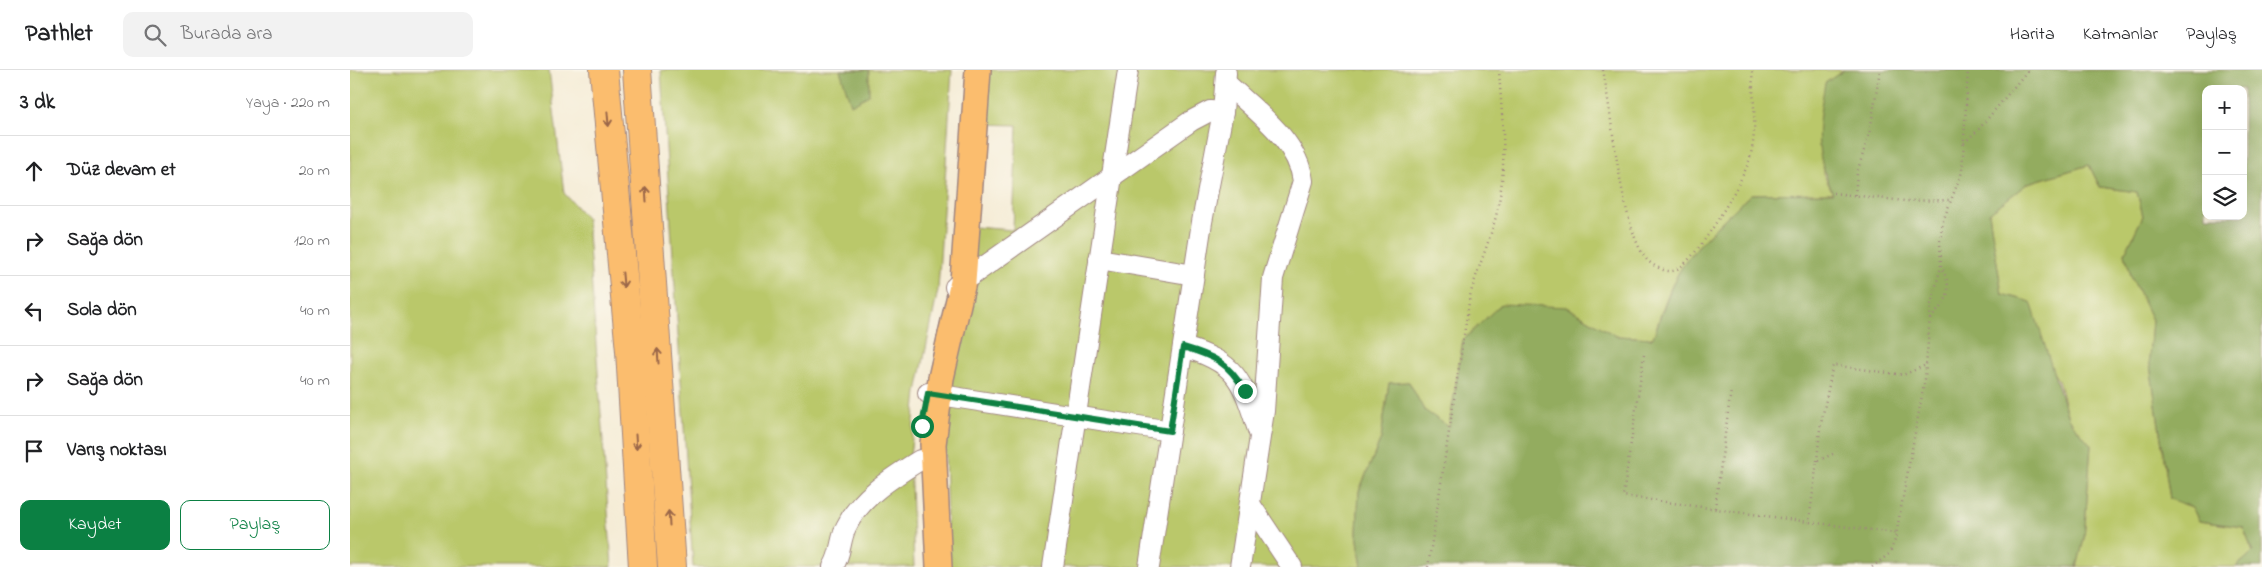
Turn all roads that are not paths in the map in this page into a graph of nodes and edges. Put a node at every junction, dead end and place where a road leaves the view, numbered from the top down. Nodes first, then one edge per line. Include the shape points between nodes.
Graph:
1 (604, 70) edge
2 (637, 70) edge
3 (966, 70) edge
4 (978, 70) edge
5 (1128, 70) edge
6 (1226, 76) edge
7 (1223, 112) junction
8 (1111, 178) junction
9 (1099, 259) junction
10 (1194, 275) junction
11 (956, 286) junction
12 (1183, 347) junction
13 (934, 394) junction
14 (1075, 415) junction
15 (1170, 431) junction
16 (1260, 437) junction
17 (920, 460) junction
18 (1250, 504) junction
19 (643, 567) edge
20 (672, 567) edge
21 (833, 567) edge
22 (926, 567) edge
23 (938, 567) edge
24 (1053, 567) edge
25 (1149, 567) edge
26 (1240, 567) edge
27 (1292, 567) edge

1 -> 19 highway via 630,351
20 -> 2 highway
3 - 11 main road
4 - 11 main road
5 - 8 street
6 - 7 street
6 - 16 street via 1291,149 1302,167 1303,182 1273,278
7 - 8 street via 1210,111 1191,121
7 - 10 street
8 - 9 street
8 - 11 street
9 - 10 street
9 - 14 street
10 - 12 street
11 - 13 main road
12 - 15 street
12 - 16 street via 1220,360 1234,373 1245,391
13 - 14 street
13 - 17 main road
13 - 23 main road
14 - 15 street
14 - 24 street
15 - 25 street
16 - 18 street
17 - 21 street via 874,492 854,514 846,527
17 - 22 main road
18 - 26 street
18 - 27 street

